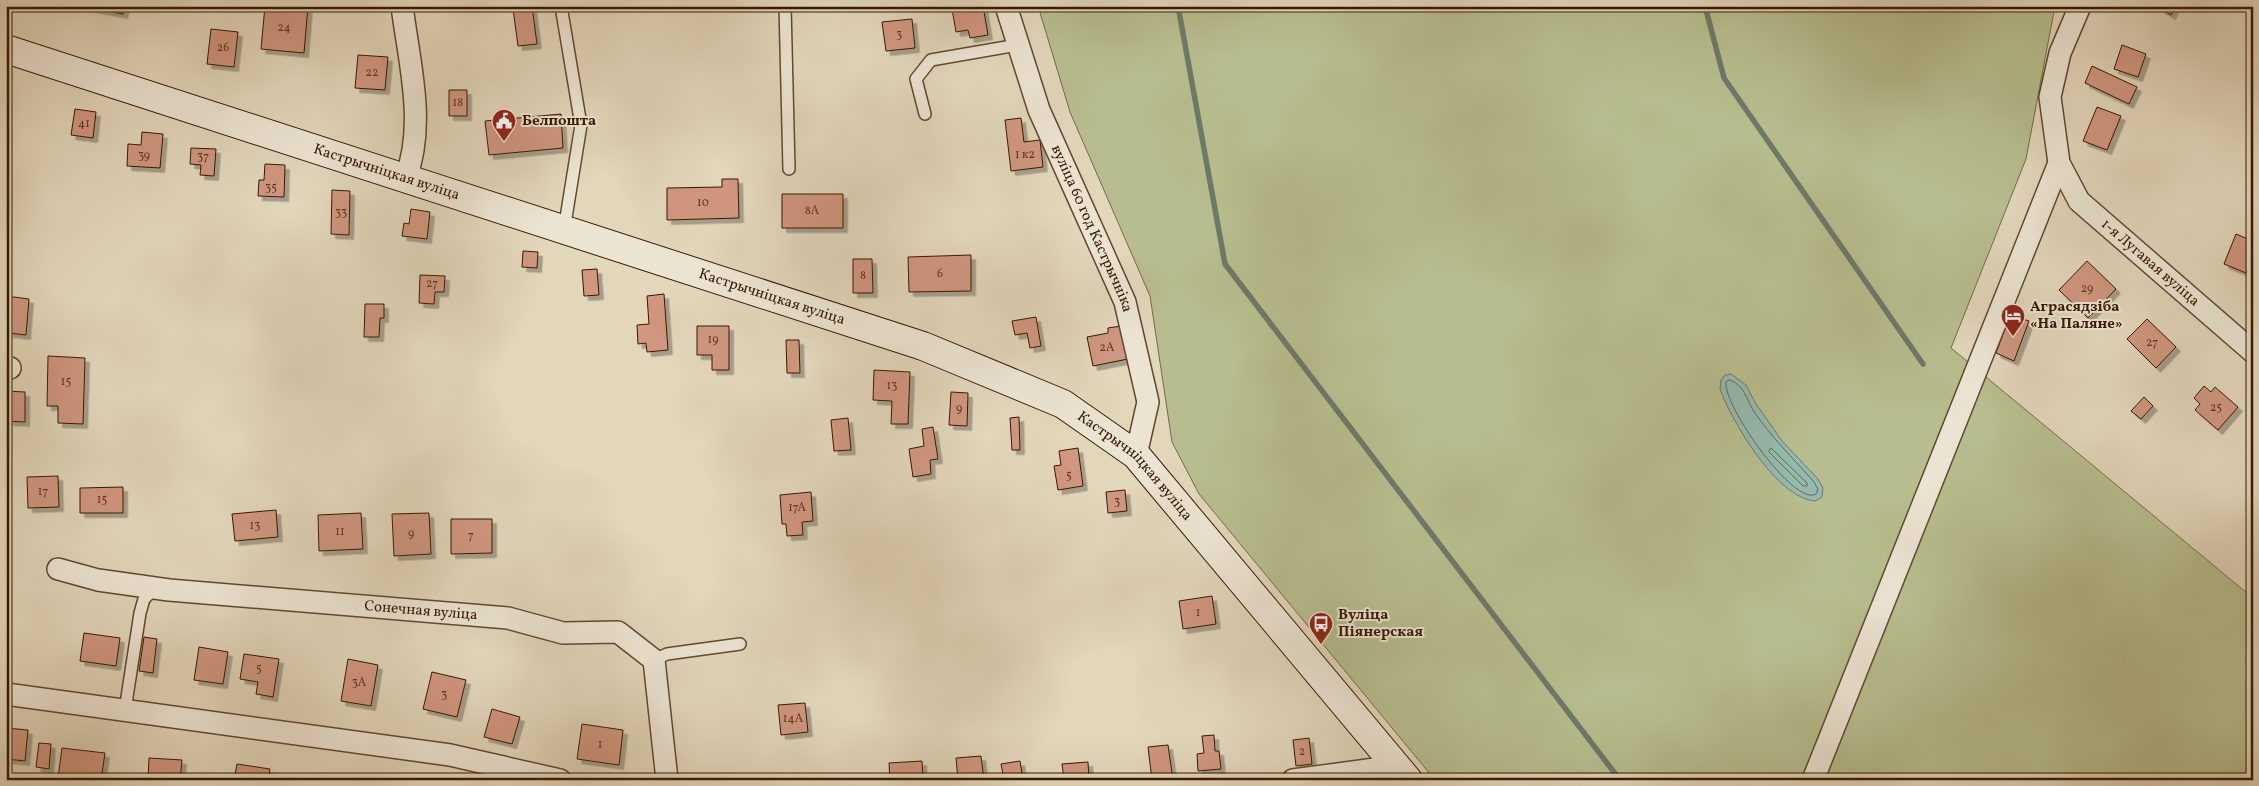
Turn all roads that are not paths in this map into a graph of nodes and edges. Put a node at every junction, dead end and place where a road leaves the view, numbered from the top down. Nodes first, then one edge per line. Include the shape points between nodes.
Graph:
1 (402, 6) edge
2 (561, 6) edge
3 (785, 6) edge
4 (1006, 6) edge
5 (2080, 6) edge
6 (1018, 45) junction
7 (6, 49) edge
8 (925, 114) dead end
9 (2059, 163) junction
10 (789, 168) dead end
11 (406, 177) junction
12 (564, 230) junction
13 (2252, 351) edge
14 (1136, 455) junction
15 (58, 569) dead end
16 (155, 588) junction
17 (740, 644) dead end
18 (654, 660) junction
19 (6, 694) edge
20 (126, 710) junction
21 (1403, 773) edge
22 (560, 780) edge
23 (667, 780) edge
24 (1292, 780) edge
25 (1813, 780) edge

1 - 11 street via 417,124 413,158
2 - 12 lane via 581,125
3 - 10 lane
4 - 6 street, вуліца 60 год Кастрычніка
5 - 9 street via 2060,54 2050,97
6 - 8 lane via 931,60 916,79
6 - 14 street, вуліца 60 год Кастрычніка via 1039,110 1125,302 1148,402
7 - 11 street, Кастрычніцкая вуліца
9 - 13 street, 1-я Лугавая вуліца via 2079,202
9 - 25 street
11 - 12 street, Кастрычніцкая вуліца
12 - 14 street, Кастрычніцкая вуліца via 924,346 1063,404
14 - 21 street, Кастрычніцкая вуліца
15 - 16 street, Сонечная вуліца via 98,580
16 - 18 street, Сонечная вуліца via 508,618 563,633 618,632
16 - 20 lane via 144,599 140,613
17 - 18 lane via 667,654
18 - 23 street
19 - 20 street
20 - 22 street via 450,755
21 - 24 street

